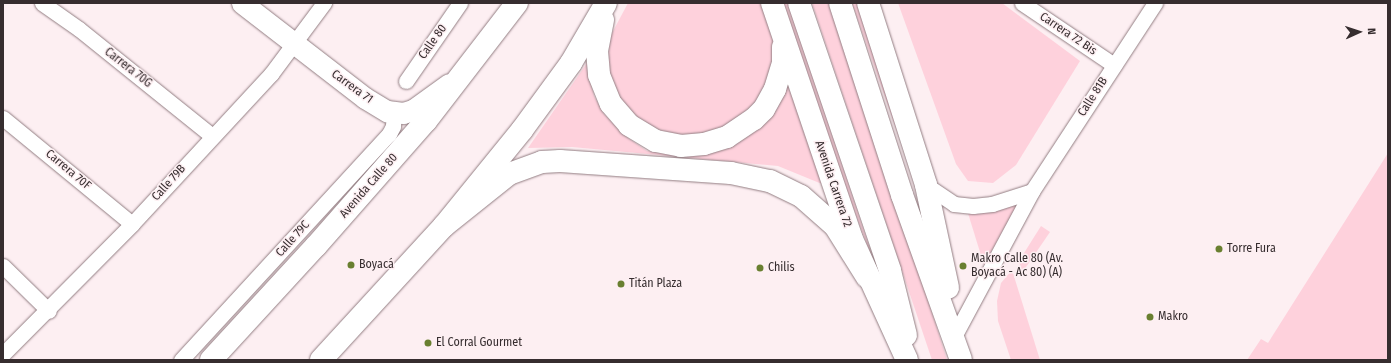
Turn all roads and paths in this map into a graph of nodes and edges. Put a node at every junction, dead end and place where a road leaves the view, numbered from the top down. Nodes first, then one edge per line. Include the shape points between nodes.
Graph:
1 (42, 3) edge
2 (242, 3) edge
3 (324, 3) edge
4 (460, 3) edge
5 (517, 3) edge
6 (608, 3) edge
7 (772, 3) edge
8 (799, 3) edge
9 (840, 3) edge
10 (868, 3) edge
11 (1022, 3) edge
12 (1155, 3) edge
13 (782, 36) junction
14 (296, 45) junction
15 (1114, 65) junction
16 (468, 69) junction
17 (406, 81) dead end
18 (394, 112) junction
19 (3, 118) edge
20 (212, 136) junction
21 (926, 185) junction
22 (1032, 191) junction
23 (132, 224) junction
24 (444, 226) junction
25 (3, 266) edge
26 (867, 277) junction
27 (49, 311) junction
28 (957, 331) junction
29 (3, 354) edge
30 (181, 360) edge
31 (211, 360) edge
32 (321, 360) edge
33 (907, 360) edge
34 (912, 360) edge
35 (962, 360) edge

1 - 20 street, Carrera 70G via 85,33
2 - 14 street, Carrera 71
3 - 14 street, Calle 79B
4 - 17 street, Calle 80
5 - 16 highway, Avenida Calle 80
6 - 13 highway via 597,51 599,75 611,104 629,125 656,141 681,146 704,144 727,137 750,123 764,109 780,77 783,63
6 - 24 highway via 550,94
7 - 13 highway, Avenida Carrera 72
8 - 34 highway via 890,271
9 - 35 highway via 902,195
10 - 21 highway
11 - 15 street, Carrera 72 Bis
12 - 15 street, Calle 81B
13 - 26 highway, Avenida Carrera 72 via 838,201
14 - 18 street, Carrera 71 via 365,98
14 - 20 street, Calle 79B
15 - 22 street, Calle 81B
16 - 18 street via 413,110
16 - 31 highway, Avenida Calle 80 via 426,121 321,240
18 - 30 street, Calle 79C via 393,126 389,134
19 - 23 street, Carrera 70F
20 - 23 street, Calle 79B
21 - 22 street via 954,204 973,206 992,204
21 - 28 highway
22 - 28 street, Calle 81B
23 - 27 street, Calle 79B
24 - 26 highway via 509,174 542,162 560,161 742,175 786,188 821,213 851,249
24 - 32 highway
25 - 27 street
26 - 33 highway, Avenida Carrera 72
27 - 29 street, Calle 79B
28 - 35 highway

